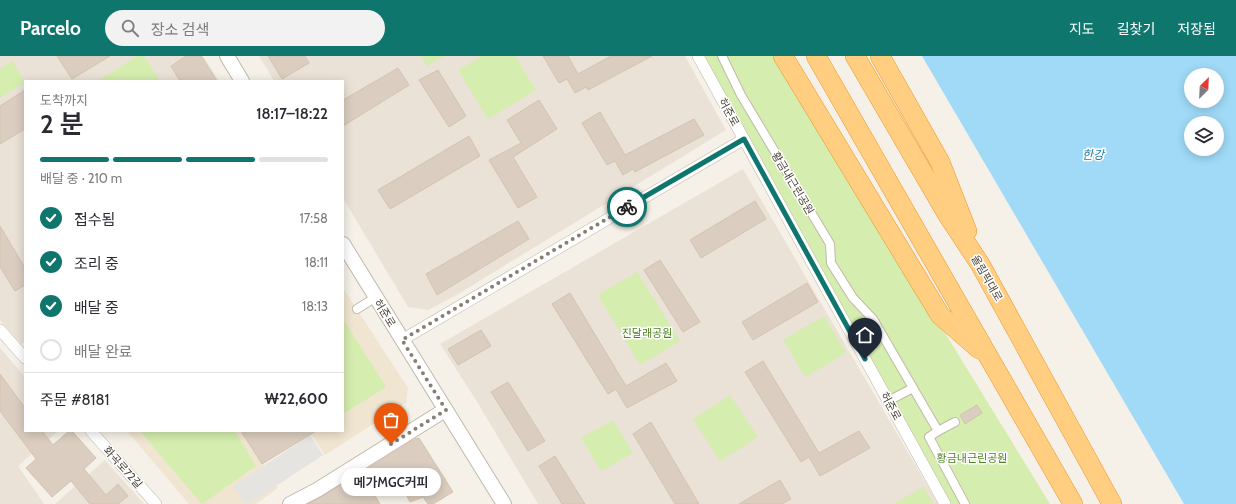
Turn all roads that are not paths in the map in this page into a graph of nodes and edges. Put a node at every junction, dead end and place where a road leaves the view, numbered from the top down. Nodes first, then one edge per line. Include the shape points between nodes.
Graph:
1 (227, 56) edge
2 (698, 56) edge
3 (722, 56) edge
4 (783, 56) edge
5 (793, 56) edge
6 (816, 56) edge
7 (855, 56) edge
8 (880, 56) edge
9 (895, 56) edge
10 (241, 80) edge
11 (804, 90) junction
12 (744, 139) junction
13 (940, 162) junction
14 (344, 246) edge
15 (980, 264) junction
16 (376, 297) junction
17 (357, 309) dead end
18 (0, 330) edge
19 (402, 340) junction
20 (24, 357) edge
21 (990, 358) junction
22 (914, 388) junction
23 (888, 400) junction
24 (446, 410) junction
25 (955, 422) dead end
26 (938, 431) junction
27 (92, 432) edge
28 (156, 504) edge
29 (290, 504) edge
30 (504, 504) edge
31 (945, 504) edge
32 (965, 504) edge
33 (1074, 504) edge
34 (1112, 504) edge

1 - 10 street
2 - 12 street, 허준로
3 - 22 street, 황금내근린공원 via 741,95 830,244 831,264 853,298 873,319
4 - 11 highway
5 - 11 highway
6 - 21 highway
7 - 15 highway, 올림픽대로 via 947,214
8 - 13 highway
9 - 13 highway
11 - 21 highway via 940,315
12 - 19 street
12 - 23 street, 허준로
13 - 15 highway
14 - 16 street, 허준로
15 - 34 highway, 올림픽대로
16 - 17 street
16 - 19 street, 허준로
18 - 20 street
19 - 24 street, 허준로
21 - 33 highway
22 - 23 street
22 - 26 street, 황금내근린공원
23 - 31 street, 허준로
24 - 29 street
24 - 30 street, 허준로
25 - 26 street
26 - 32 street via 929,437
27 - 28 street, 화곡로72길

